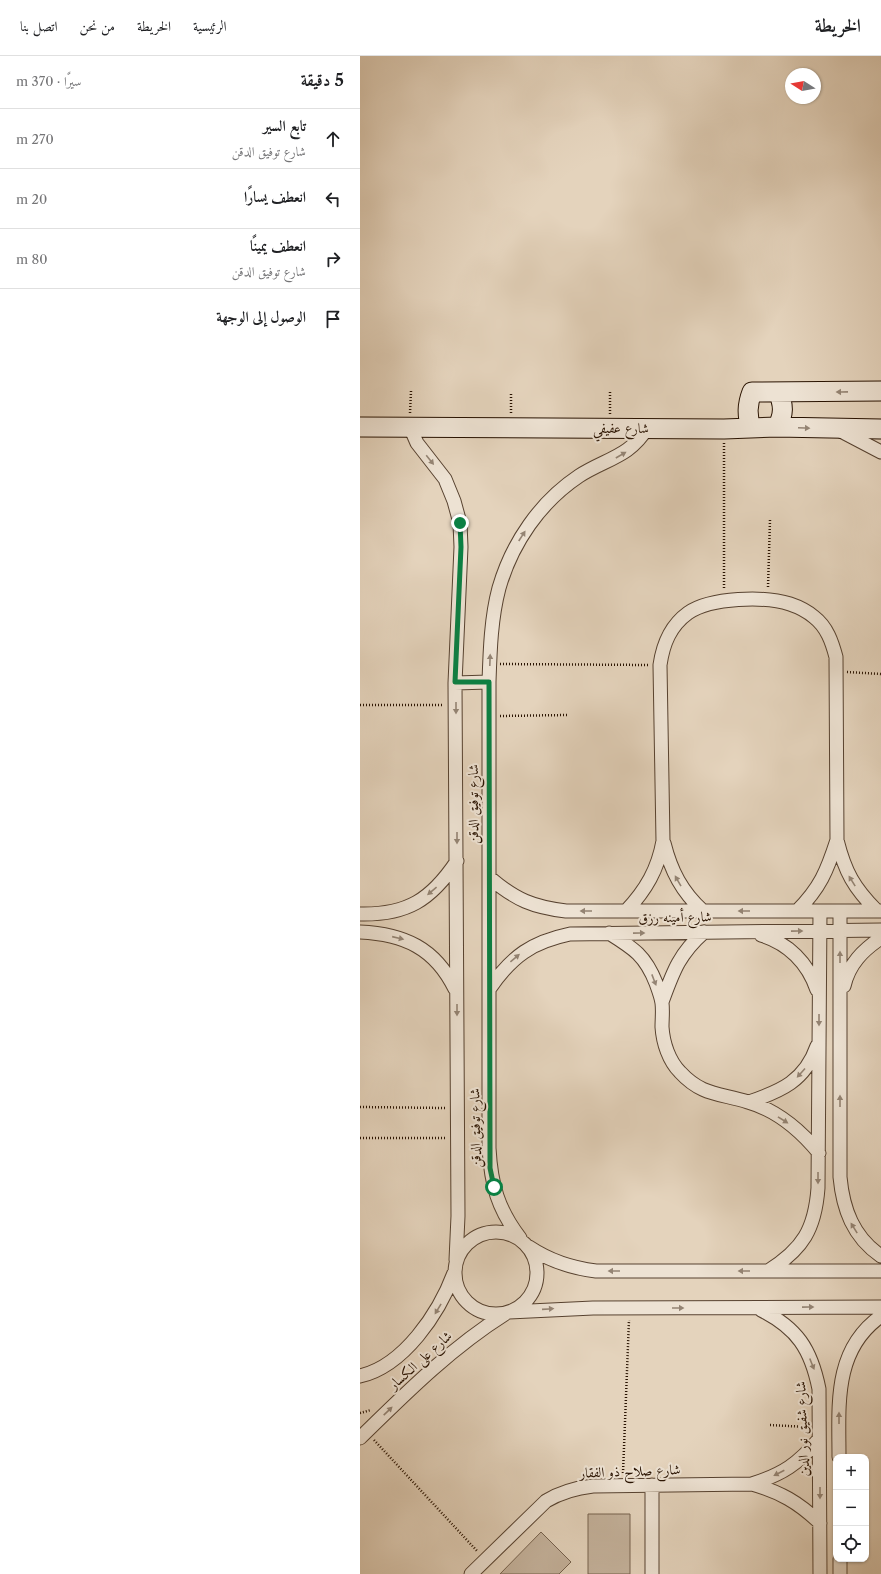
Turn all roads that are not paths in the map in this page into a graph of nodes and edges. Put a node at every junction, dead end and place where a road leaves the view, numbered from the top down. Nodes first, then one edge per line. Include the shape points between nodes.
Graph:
1 (881, 391) edge
2 (778, 392) junction
3 (360, 427) edge
4 (410, 427) junction
5 (777, 427) junction
6 (648, 428) junction
7 (751, 428) junction
8 (835, 429) junction
9 (881, 429) edge
10 (881, 452) edge
11 (455, 682) junction
12 (489, 682) junction
13 (837, 840) junction
14 (663, 841) junction
15 (457, 861) junction
16 (490, 878) junction
17 (626, 911) junction
18 (703, 911) junction
19 (797, 911) junction
20 (820, 911) junction
21 (840, 911) junction
22 (879, 911) edge
23 (360, 914) edge
24 (881, 930) edge
25 (820, 931) junction
26 (840, 931) junction
27 (360, 932) edge
28 (704, 932) junction
29 (752, 932) junction
30 (609, 933) junction
31 (881, 938) edge
32 (490, 988) junction
33 (457, 992) junction
34 (819, 997) junction
35 (840, 999) junction
36 (662, 1002) junction
37 (819, 1039) junction
38 (749, 1102) junction
39 (818, 1153) junction
40 (524, 1243) junction
41 (881, 1256) edge
42 (455, 1267) junction
43 (881, 1271) edge
44 (768, 1272) junction
45 (881, 1307) edge
46 (757, 1308) junction
47 (508, 1313) junction
48 (881, 1316) edge
49 (360, 1376) edge
50 (819, 1433) junction
51 (363, 1435) edge
52 (839, 1454) edge
53 (752, 1484) junction
54 (652, 1485) junction
55 (820, 1524) junction
56 (840, 1562) edge
57 (471, 1574) edge
58 (652, 1574) edge
59 (820, 1574) edge
60 (840, 1574) edge

1 -> 2 street
2 - 5 street via 783,414
2 - 7 street via 752,392 748,406
3 - 4 street, شارع عفيفي
4 - 6 street, شارع عفيفي
4 -> 11 street, شارع توفيق الدقن via 417,443 445,479 460,523
5 - 7 street, شارع عفيفي
5 -> 8 street, شارع عفيفي
6 - 7 street, شارع عفيفي
12 -> 6 street, شارع توفيق الدقن via 499,589 520,538 537,514 557,493 580,476 630,449
8 - 9 street, شارع عفيفي
8 - 10 street
11 - 12 street
11 -> 15 street, شارع توفيق الدقن
12 - 16 street, شارع توفيق الدقن
13 - 14 street via 836,657 832,642 826,629 803,609 768,600 724,601 703,605 677,622 668,635 662,649 660,665
13 - 19 street via 822,881
22 -> 13 street via 851,880 842,861
14 - 17 street via 660,857 647,886
18 -> 14 street via 691,900 673,872
15 -> 23 street via 433,891 417,902 390,913
15 - 33 street, شارع توفيق الدقن
17 -> 16 street, شارع أمينه رزق via 566,912 545,909 506,892
16 - 32 street, شارع توفيق الدقن
17 - 18 street, شارع أمينه رزق
19 -> 18 street, شارع أمينه رزق
19 - 20 street, شارع أمينه رزق
20 - 21 street, شارع أمينه رزق
20 - 25 street
21 - 22 street, شارع أمينه رزق
21 - 26 street
24 - 26 street, شارع أمينه رزق
25 - 26 street, شارع أمينه رزق
29 -> 25 street, شارع أمينه رزق
25 - 34 street
35 -> 26 street
27 -> 33 street via 406,940 423,949 449,976
28 - 29 street, شارع أمينه رزق
30 -> 28 street, شارع أمينه رزق
28 - 36 street via 676,965
29 - 34 street via 771,938 788,948 813,978
32 -> 30 street, شارع أمينه رزق via 502,971 532,946 570,934
30 -> 36 street via 641,955 651,971
31 - 35 street via 866,948 853,964
32 - 40 street, شارع توفيق الدقن via 490,1168 499,1206 508,1223
33 -> 42 street, شارع توفيق الدقن via 458,1216
34 -> 37 street
41 -> 35 street via 860,1236 848,1218 842,1198
36 - 38 street via 662,1030 667,1052 678,1071 694,1086 716,1095
37 -> 38 street via 813,1058 802,1074 787,1087
37 - 39 street
38 -> 39 street via 789,1123
39 -> 44 street via 817,1208 810,1228 799,1246
40 - 42 street via 508,1233 482,1233 462,1249
44 -> 40 street via 578,1269 544,1257
40 - 47 street via 535,1259 536,1285 530,1297
42 - 47 street via 456,1286 471,1306 482,1312
42 -> 49 street, شارع على الكسار via 443,1300 427,1324 394,1360
43 - 44 street
46 -> 45 street
47 -> 46 street via 572,1308
46 -> 50 street, شارع شفيق نور الدين via 793,1331 806,1348 819,1389
51 -> 47 street, شارع على الكسار via 447,1355
52 -> 48 street via 839,1397 842,1375 849,1354 861,1336
50 -> 53 street, شارع صلاح ذو الفقار via 806,1455 790,1468
50 -> 55 street, شارع شفيق نور الدين
53 - 54 street, شارع صلاح ذو الفقار
53 - 55 street, شارع صلاح ذو الفقار via 771,1489 789,1498
54 - 57 street, شارع صلاح ذو الفقار via 592,1486 560,1493 542,1504
54 - 58 street
55 - 59 street, شارع شفيق نور الدين
56 - 60 street

